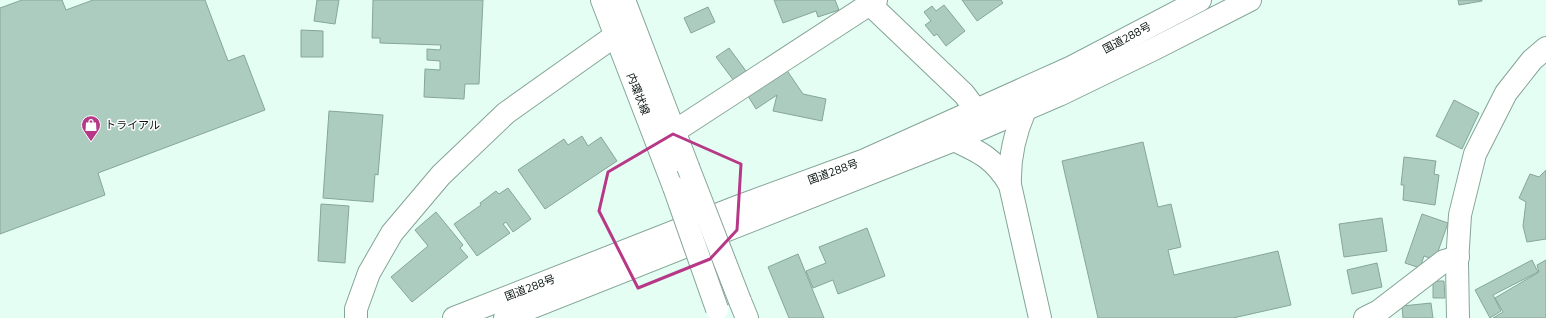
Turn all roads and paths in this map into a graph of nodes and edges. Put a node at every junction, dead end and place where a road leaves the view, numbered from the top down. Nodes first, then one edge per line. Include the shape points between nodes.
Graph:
1 (602, 0) edge
2 (624, 0) edge
3 (1200, 0) edge
4 (1250, 0) edge
5 (872, 1) edge
6 (624, 29) junction
7 (1546, 48) edge
8 (1025, 110) junction
9 (974, 111) junction
10 (675, 131) junction
11 (954, 140) junction
12 (1010, 185) junction
13 (1458, 257) junction
14 (744, 309) edge
15 (719, 314) edge
16 (356, 318) edge
17 (454, 318) edge
18 (505, 318) edge
19 (1040, 318) edge
20 (1364, 318) edge
21 (1458, 318) edge

1 - 6 main road, 内環状線
2 - 6 main road, 内環状線
3 - 9 main road, 国道288号 via 1072,67
4 - 8 main road, 国道288号
5 - 9 main road via 964,94
5 - 10 main road
6 - 10 main road, 内環状線
6 - 15 main road, 内環状線, bridge via 674,187
6 - 16 main road via 506,113 441,175 392,233 368,273 356,309
7 - 13 main road via 1532,60 1506,93 1475,154 1460,215
8 - 11 main road, 国道288号
8 - 12 main road via 1011,157
9 - 17 main road, 国道288号 via 865,160 737,207
10 - 14 main road, 内環状線, bridge
11 - 12 main road via 978,151 992,162 1002,171
11 - 18 main road, 国道288号
12 - 19 main road
13 - 20 main road via 1444,261 1379,311
13 - 21 main road

